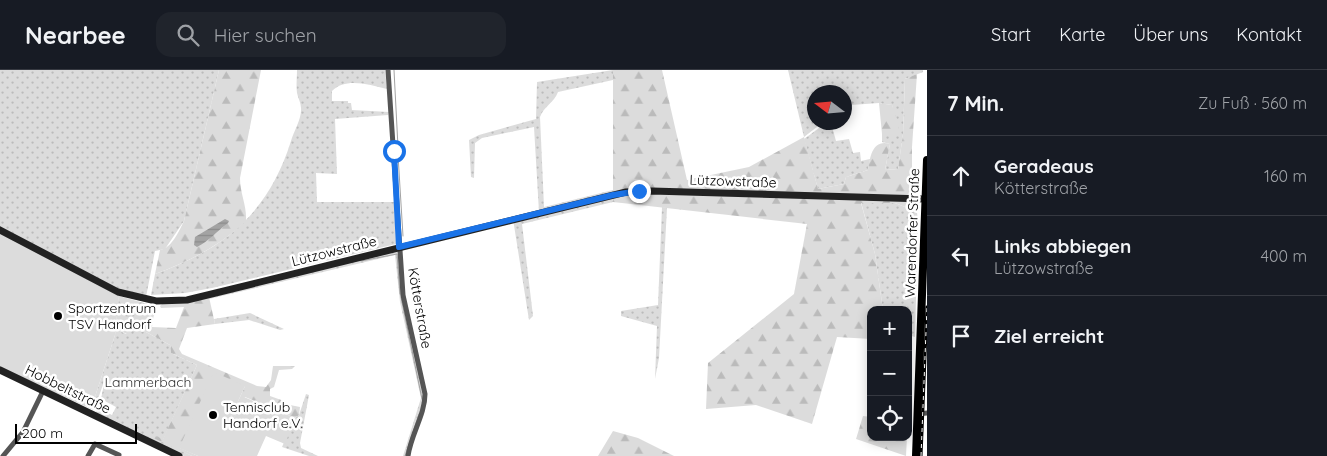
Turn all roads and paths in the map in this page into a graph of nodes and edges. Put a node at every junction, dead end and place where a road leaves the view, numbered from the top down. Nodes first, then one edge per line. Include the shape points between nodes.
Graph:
1 (388, 70) edge
2 (927, 160) edge
3 (925, 199) junction
4 (0, 230) edge
5 (399, 247) junction
6 (0, 370) edge
7 (43, 391) junction
8 (927, 413) edge
9 (917, 414) junction
10 (119, 455) edge
11 (4, 456) edge
12 (88, 456) edge
13 (178, 456) edge
14 (408, 456) edge
15 (916, 456) edge

1 - 5 street, Kötterstraße
2 - 3 main road, Warendorfer Straße
3 - 5 street, Lützowstraße via 626,192
3 - 9 main road, Warendorfer Straße
4 - 5 street, Lützowstraße via 118,292 156,301 186,300
5 - 14 street, Kötterstraße via 403,295 425,400 410,438
6 - 7 street, Hobbeltstraße
7 - 11 street via 23,432
7 - 13 street, Hobbeltstraße
8 - 9 street
9 - 15 main road, Warendorfer Straße
10 - 12 street via 95,444

